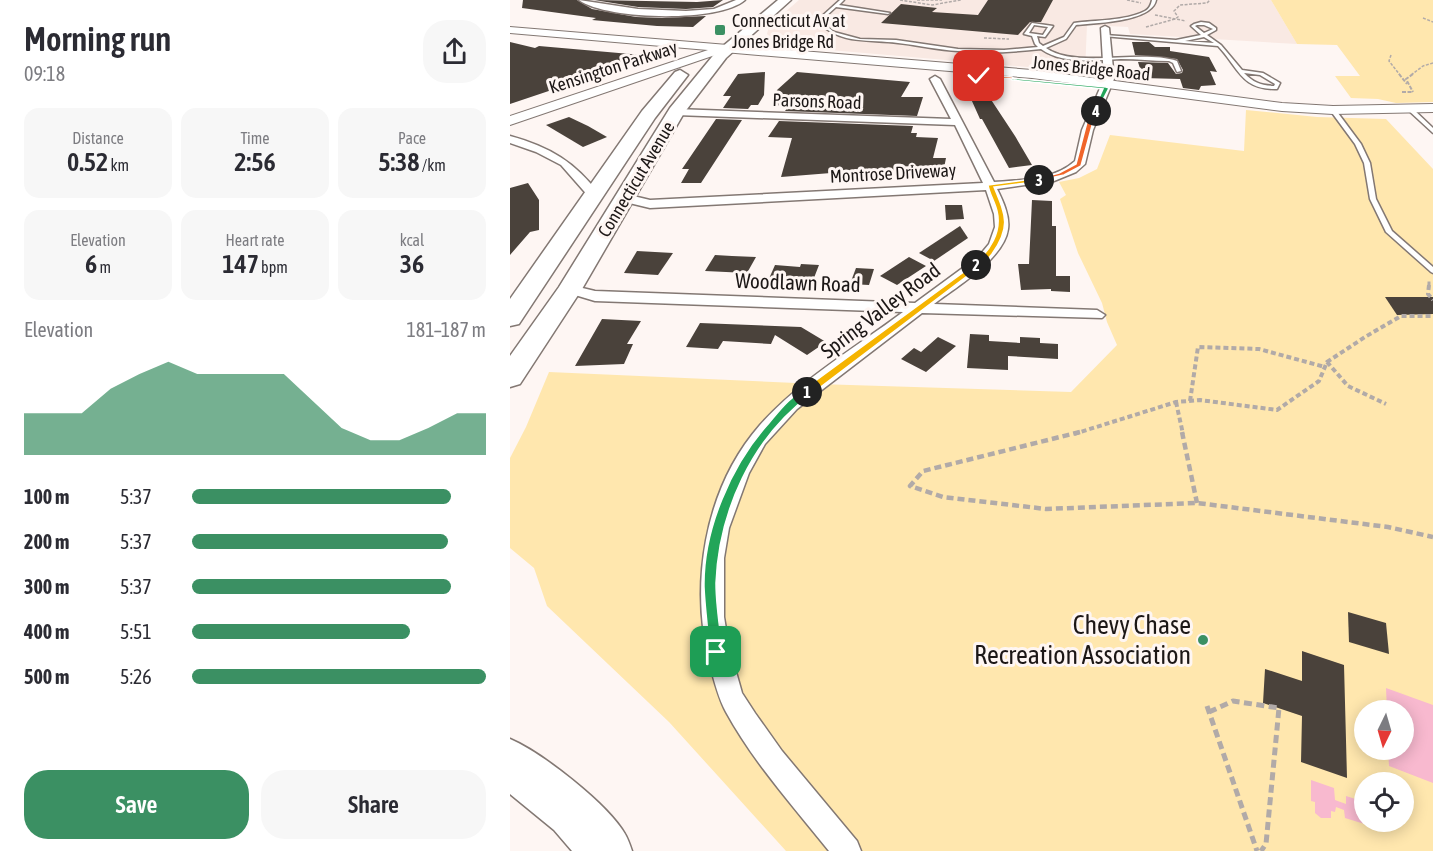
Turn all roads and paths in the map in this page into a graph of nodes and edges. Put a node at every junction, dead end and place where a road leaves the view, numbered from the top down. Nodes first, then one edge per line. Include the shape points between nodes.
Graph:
1 (583, 0) edge
2 (741, 0) edge
3 (767, 0) edge
4 (785, 0) edge
5 (842, 0) edge
6 (900, 0) edge
7 (916, 0) edge
8 (940, 0) edge
9 (961, 0) edge
10 (1127, 0) edge
11 (1154, 0) edge
12 (1141, 3) dead end
13 (943, 4) junction
14 (837, 6) junction
15 (888, 13) dead end
16 (1149, 13) dead end
17 (1423, 18) dead end
18 (1433, 22) edge
19 (1195, 24) junction
20 (510, 30) edge
21 (1105, 32) joint
22 (1206, 35) junction
23 (1034, 37) junction
24 (981, 39) dead end
25 (1178, 41) junction
26 (1219, 45) junction
27 (1045, 49) junction
28 (711, 52) junction
29 (1391, 55) dead end
30 (1104, 58) junction
31 (1433, 63) edge
32 (1179, 71) dead end
33 (1243, 71) junction
34 (934, 79) dead end
35 (1407, 84) junction
36 (1107, 85) junction
37 (1402, 92) dead end
38 (1433, 108) edge
39 (1410, 109) junction
40 (1333, 110) junction
41 (676, 112) junction
42 (510, 121) edge
43 (957, 122) junction
44 (1433, 131) edge
45 (510, 139) edge
46 (991, 186) junction
47 (594, 195) junction
48 (625, 198) junction
49 (1433, 271) edge
50 (1433, 279) edge
51 (570, 288) junction
52 (1433, 300) edge
53 (920, 308) junction
54 (1097, 315) dead end
55 (1433, 316) edge
56 (510, 318) edge
57 (1326, 365) junction
58 (510, 377) edge
59 (1190, 401) junction
60 (1176, 402) junction
61 (1386, 404) dead end
62 (1197, 503) junction
63 (1433, 537) edge
64 (510, 763) edge
65 (606, 851) edge
66 (847, 851) edge
67 (1259, 851) edge

1 - 2 street via 599,6 682,14 713,11
3 - 28 main road, Connecticut Avenue
4 - 28 main road, Connecticut Avenue
5 - 14 lane
6 - 13 path
7 - 8 path
8 - 13 path
9 - 13 path
10 - 12 path
11 - 27 lane via 1153,6 1136,16 1075,24 1065,38
14 - 15 lane
14 - 27 lane via 821,23 846,38 958,50
16 - 19 path
17 - 18 path
19 - 22 lane via 1194,28
19 - 22 lane via 1214,27
20 - 28 main road, Jones Bridge Road
21 - 25 lane
21 - 30 street
22 - 25 lane
22 - 26 lane
23 - 23 lane via 1044,36 1051,26 1033,24 1026,34
23 - 24 path
23 - 27 lane
25 - 26 lane
26 - 33 lane
27 - 30 lane via 1060,57 1093,61
28 - 36 main road, Jones Bridge Road
28 - 41 main road, Connecticut Avenue
28 - 42 main road, Kensington Parkway
28 - 47 main road, Connecticut Avenue via 648,115
29 - 35 path via 1389,61
30 - 32 lane via 1168,60 1175,62
30 - 36 street via 1110,77
31 - 35 path via 1409,76
33 - 33 lane via 1252,83 1262,87 1275,88 1278,84 1261,74
34 - 43 street, Spring Valley Road
35 - 37 path via 1413,92
36 - 40 main road, Jones Bridge Road via 1221,103
36 - 46 street, Montrose Driveway via 1090,122 1078,165 1047,178
38 - 39 main road, Jones Bridge Road
39 - 40 main road, Jones Bridge Road
39 - 44 lane
40 - 49 lane via 1367,163 1373,199 1389,232
41 - 43 street, Parsons Road
41 - 48 main road, Connecticut Avenue
43 - 46 street, Spring Valley Road
45 - 47 street via 565,163
46 - 48 street, Montrose Driveway via 650,204
46 - 53 street, Spring Valley Road via 1002,227 997,241 984,259
47 - 56 main road, Connecticut Avenue
48 - 51 main road, Connecticut Avenue
50 - 52 path via 1429,280 1428,294
51 - 53 street, Woodlawn Road via 595,296
51 - 58 main road, Connecticut Avenue
53 - 54 street, Woodlawn Road
53 - 66 street, Spring Valley Road via 791,404 768,428 742,466 712,558 710,586 716,652 733,700 767,753
55 - 57 path via 1401,316
57 - 59 path via 1319,381 1277,410
57 - 59 path via 1259,349 1198,347
57 - 61 path via 1348,386
59 - 60 path
60 - 62 path
60 - 62 path via 1086,432 922,471 910,486 943,497 1046,509
62 - 63 path via 1388,527
64 - 65 highway via 572,812
67 - 67 path via 1266,844 1279,708 1233,701 1208,709

